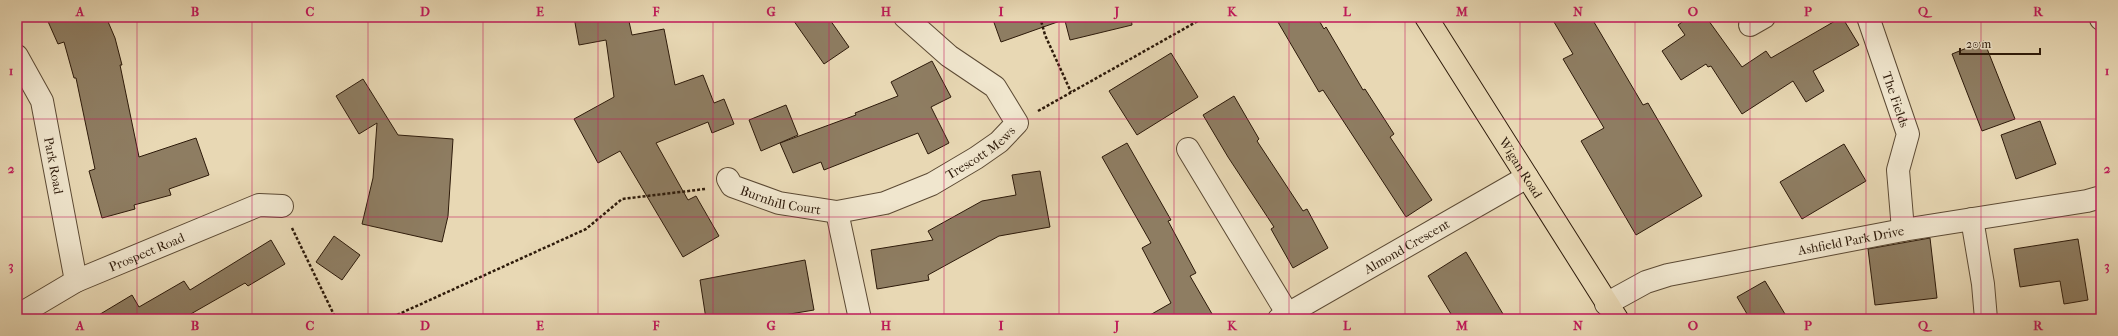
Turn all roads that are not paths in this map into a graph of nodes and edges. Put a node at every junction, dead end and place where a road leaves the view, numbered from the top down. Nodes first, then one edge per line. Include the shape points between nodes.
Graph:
1 (905, 17) edge
2 (1426, 17) edge
3 (1868, 17) edge
4 (17, 56) edge
5 (1188, 149) dead end
6 (1527, 177) junction
7 (730, 183) road end
8 (2101, 197) edge
9 (282, 206) road end
10 (837, 212) junction
11 (1972, 219) junction
12 (1903, 230) junction
13 (76, 281) junction
14 (1612, 311) edge
15 (17, 316) edge
16 (1283, 316) edge
17 (860, 319) edge
18 (1986, 319) edge

1 - 10 street, Trescott Mews via 949,56 995,87 1017,123 999,142 932,184 884,203
2 - 6 highway, Wigan Road
3 - 12 street, The Fields via 1908,134 1898,170
4 - 13 street, Park Road via 42,101
5 - 16 street, Almond Crescent
6 - 14 highway, Wigan Road
6 - 16 street, Almond Crescent
7 - 10 street, Burnhill Court via 779,203
8 - 11 street, Ashfield Park Drive
9 - 13 street, Prospect Road via 259,205
10 - 17 street
11 - 12 street, Ashfield Park Drive
11 - 18 street
12 - 14 street, Ashfield Park Drive via 1668,275 1646,282
13 - 15 street, Prospect Road

